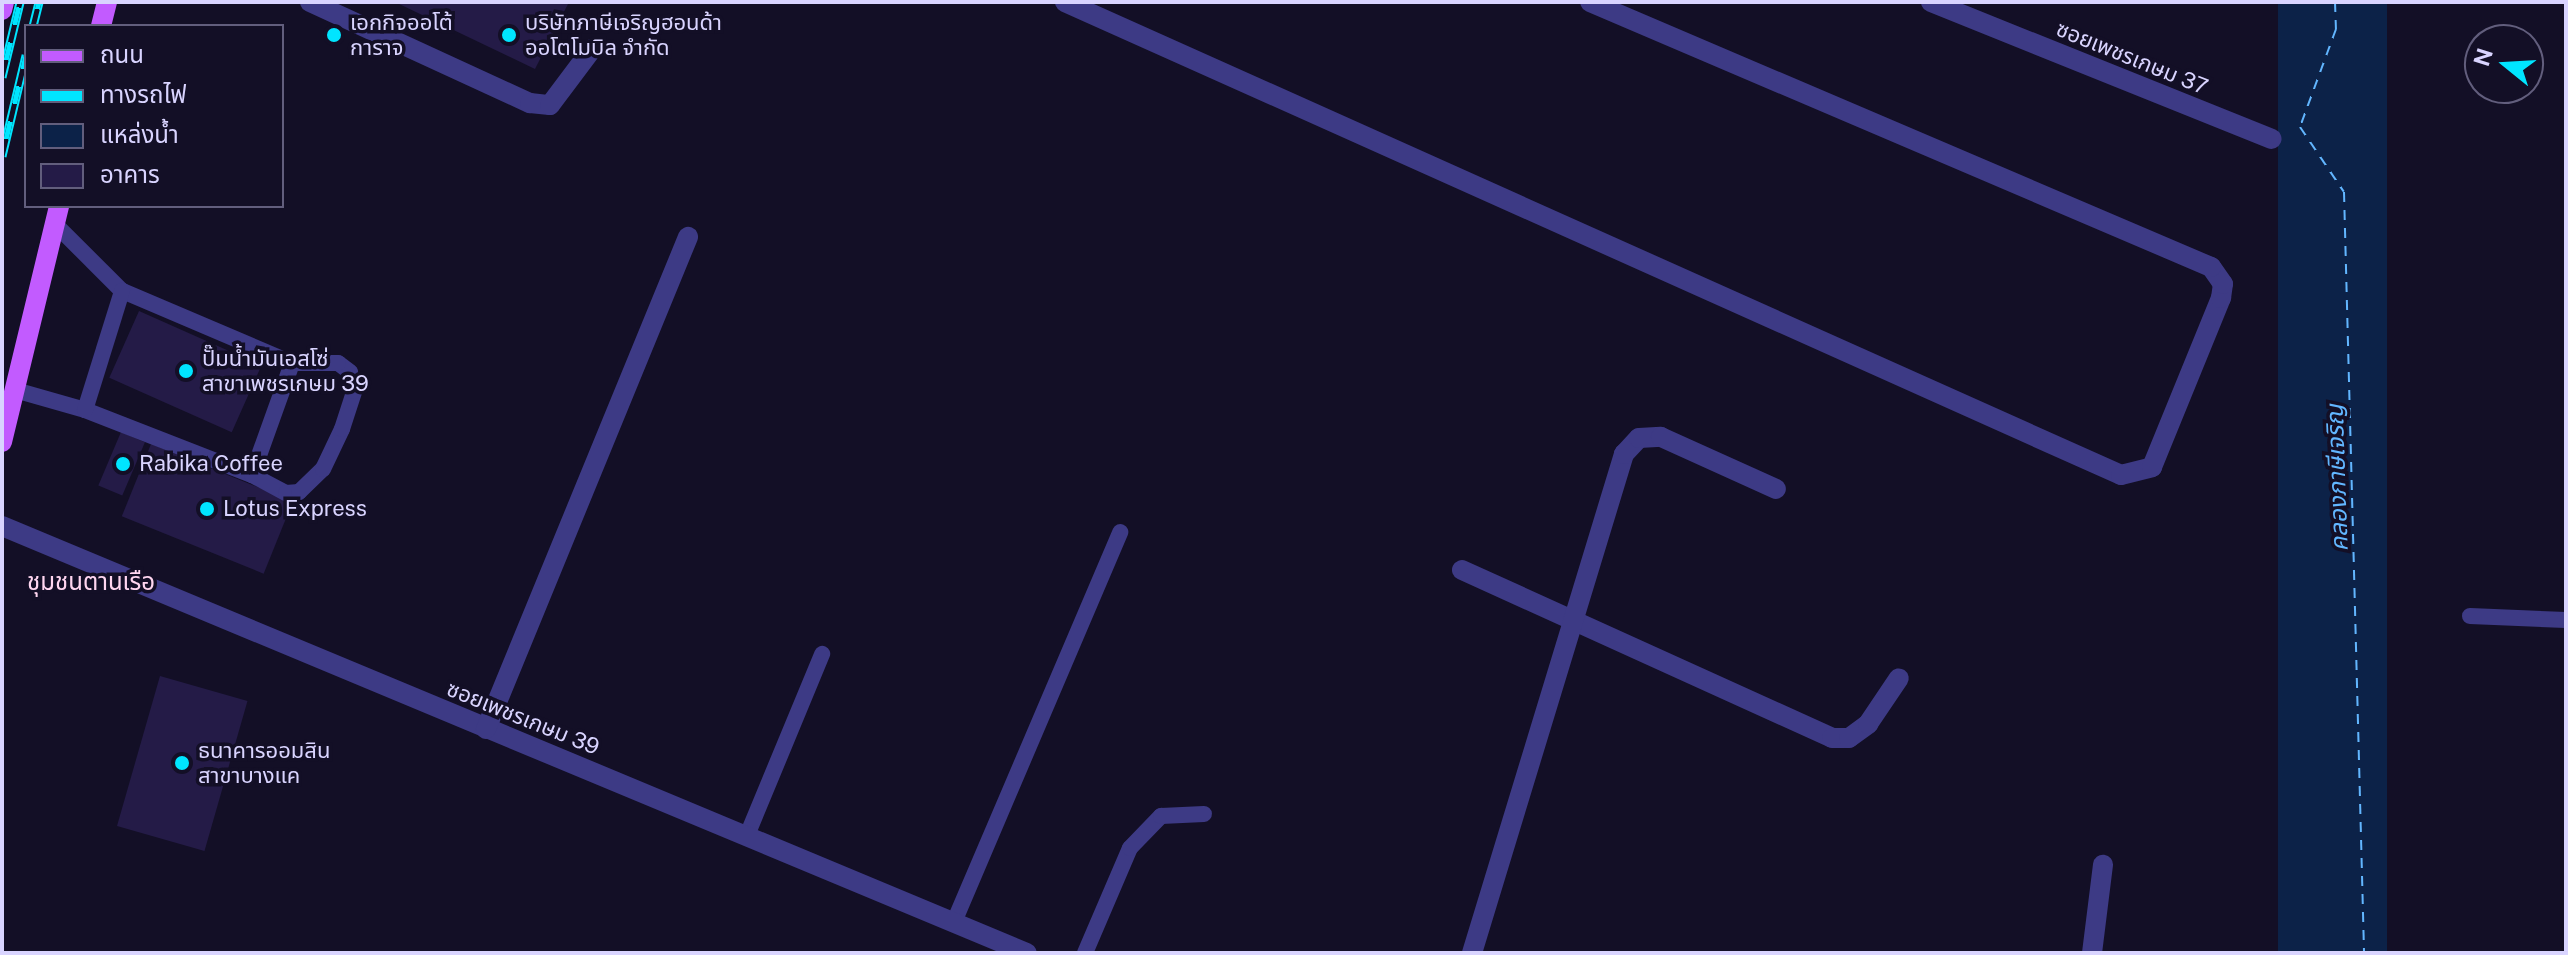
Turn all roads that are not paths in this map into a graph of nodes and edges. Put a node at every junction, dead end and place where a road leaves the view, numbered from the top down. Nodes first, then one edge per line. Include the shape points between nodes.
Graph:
1 (4, 2) edge
2 (107, 2) edge
3 (310, 2) edge
4 (1065, 2) edge
5 (1590, 2) edge
6 (1931, 2) edge
7 (2, 10) edge
8 (102, 24) edge
9 (592, 49) dead end
10 (2271, 139) dead end
11 (57, 215) edge
12 (688, 237) dead end
13 (122, 291) junction
14 (292, 363) junction
15 (15, 390) junction
16 (85, 410) junction
17 (2, 442) edge
18 (252, 475) junction
19 (1776, 489) dead end
20 (2, 526) edge
21 (1120, 532) dead end
22 (1462, 570) dead end
23 (2470, 616) dead end
24 (2566, 620) edge
25 (1572, 622) junction
26 (822, 654) dead end
27 (1899, 678) dead end
28 (486, 729) junction
29 (1204, 814) dead end
30 (748, 833) junction
31 (2103, 865) dead end
32 (954, 922) junction
33 (1021, 952) edge
34 (1085, 953) edge
35 (1472, 953) edge
36 (2092, 953) edge

1 - 7 main road
2 - 8 main road
3 - 9 street via 530,103 550,105
4 - 5 street via 2121,475 2152,467 2221,298 2223,284 2211,267
6 - 10 street, ซอยเพชรเกษม 37
11 - 13 lane
11 - 15 main road
12 - 28 street
13 - 14 lane
13 - 16 lane
14 - 18 lane
14 - 18 lane via 338,363 350,372 354,391 342,429 323,469 299,492 286,493
15 - 16 lane
15 - 17 main road
16 - 18 lane
19 - 25 street via 1661,437 1639,438 1624,454
20 - 28 street, ซอยเพชรเกษม 39
21 - 32 lane
22 - 25 street
23 - 24 lane
25 - 27 street via 1832,738 1849,738 1868,724
25 - 35 street
26 - 30 lane
28 - 30 street, ซอยเพชรเกษม 39
29 - 34 lane via 1161,816 1130,848
30 - 32 street, ซอยเพชรเกษม 39
31 - 36 street
32 - 33 street, ซอยเพชรเกษม 39

